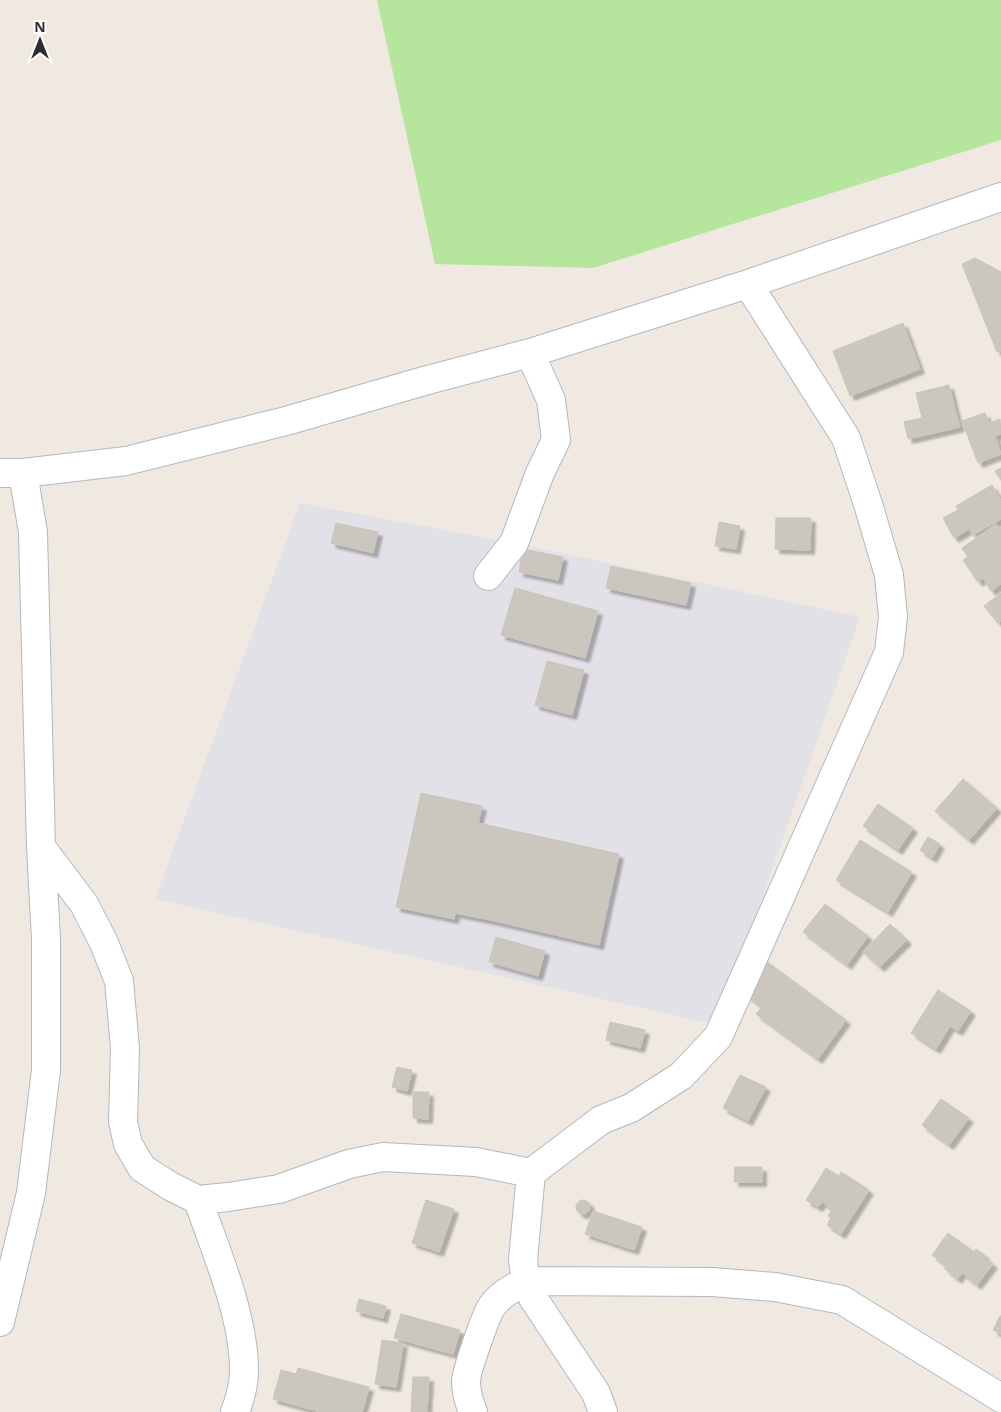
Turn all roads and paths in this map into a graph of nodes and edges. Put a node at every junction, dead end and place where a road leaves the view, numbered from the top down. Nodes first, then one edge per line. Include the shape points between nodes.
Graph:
1 (1001, 197) edge
2 (748, 284) junction
3 (530, 354) junction
4 (11, 473) edge
5 (488, 576) dead end
6 (41, 847) junction
7 (531, 1173) junction
8 (198, 1200) junction
9 (526, 1281) junction
10 (0, 1322) edge
11 (1001, 1398) edge
12 (235, 1412) edge
13 (473, 1412) edge
14 (603, 1412) edge

1 - 2 street
2 - 3 street
2 - 7 street via 846,438 889,575 893,617 888,652 718,1037 681,1076 631,1108 602,1120
3 - 4 street via 286,421 126,460
3 - 5 street via 551,400 556,440 514,543
4 - 6 street via 33,532
6 - 8 street via 84,904 119,981 125,1048 123,1122 128,1144 142,1168
6 - 10 street via 46,939 46,1070 31,1193
7 - 8 street via 476,1162 383,1157 349,1164 279,1189
7 - 9 street via 523,1260
8 - 12 street via 241,1336 244,1371
9 - 11 street via 712,1282 775,1287 842,1300
9 - 13 street via 504,1293 492,1307 467,1374 467,1396
9 - 14 street via 533,1298 596,1393

